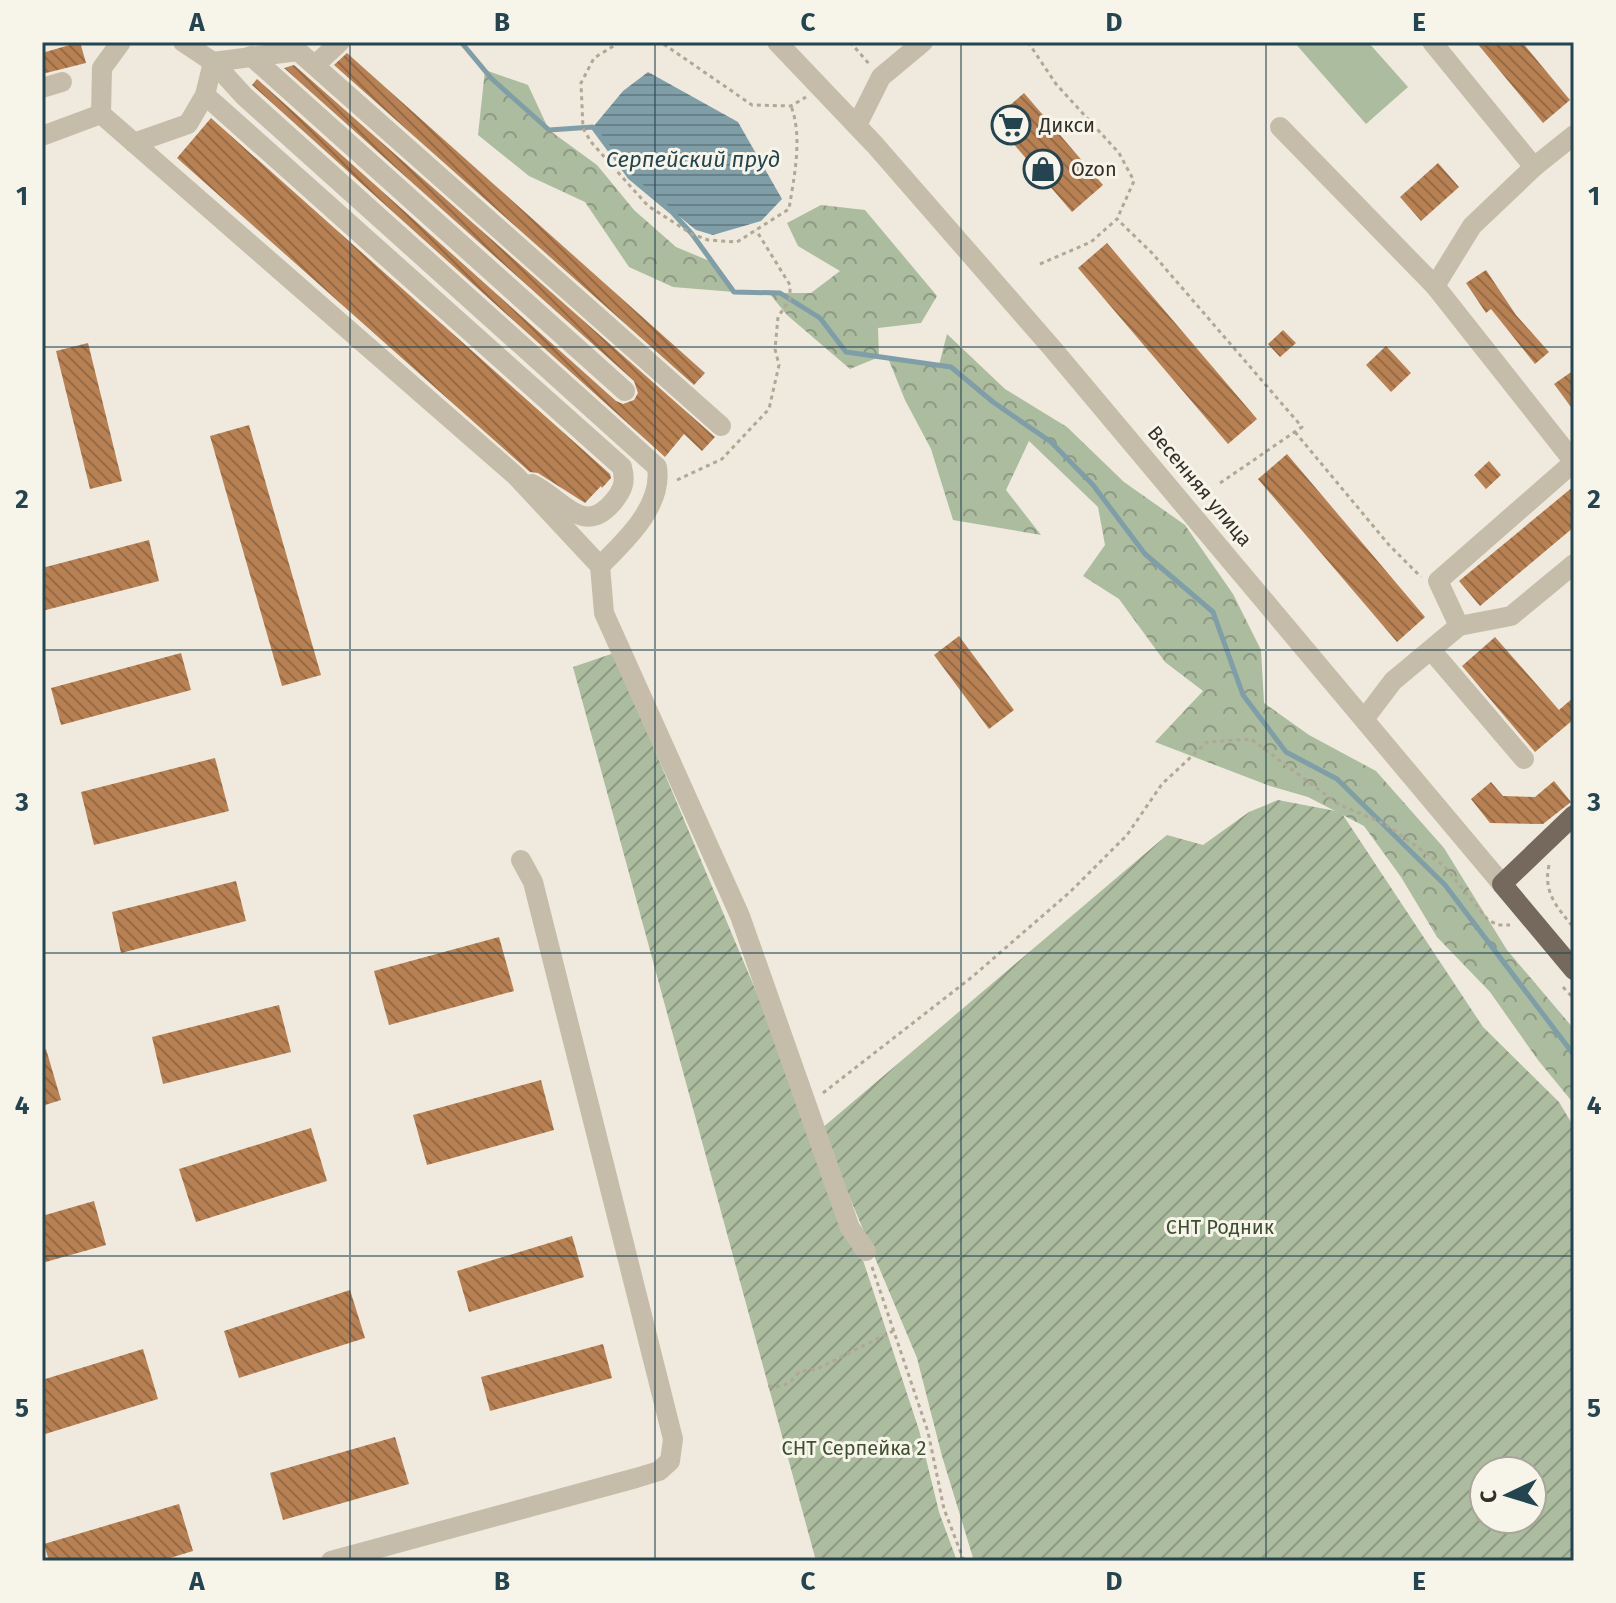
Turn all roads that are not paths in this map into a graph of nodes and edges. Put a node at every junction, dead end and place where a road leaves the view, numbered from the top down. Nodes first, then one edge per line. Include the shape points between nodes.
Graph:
1 (121, 42) edge
2 (183, 42) edge
3 (340, 42) edge
4 (777, 42) edge
5 (923, 42) edge
6 (1432, 42) edge
7 (251, 56) junction
8 (213, 62) junction
9 (315, 65) junction
10 (62, 82) dead end
11 (42, 88) edge
12 (205, 95) junction
13 (101, 114) junction
14 (857, 125) junction
15 (1280, 127) dead end
16 (1574, 135) edge
17 (42, 136) edge
18 (134, 143) junction
19 (1534, 167) junction
20 (1435, 286) junction
21 (625, 391) dead end
22 (721, 426) dead end
23 (1574, 462) edge
24 (516, 476) junction
25 (1574, 564) edge
26 (600, 566) junction
27 (1455, 617) junction
28 (1431, 650) junction
29 (1365, 718) junction
30 (1524, 759) dead end
31 (1574, 815) edge
32 (521, 860) dead end
33 (1502, 884) junction
34 (1574, 970) edge
35 (866, 1251) road end
36 (331, 1561) edge

1 - 13 street via 102,68
2 - 8 street
3 - 9 street
4 - 14 street, Весенняя улица
5 - 14 street via 881,77
6 - 19 street
7 - 8 street
7 - 9 street via 298,51
7 - 21 street
8 - 12 street
8 - 26 street via 244,96 657,467 655,497
9 - 22 street
10 - 11 street
12 - 18 street via 188,124
12 - 24 street via 610,456 622,467 625,479 604,513 589,518 577,517 548,492
13 - 17 street
13 - 18 street
14 - 29 street, Весенняя улица
15 - 20 street
16 - 19 street
18 - 24 street
19 - 20 street via 1472,226
20 - 23 street
23 - 27 street via 1438,581
24 - 26 street
25 - 27 street via 1511,616
26 - 35 street via 604,613 740,916 850,1228
27 - 28 street
28 - 29 street via 1393,681
28 - 30 street
29 - 33 street, Весенняя улица
31 - 33 main road
32 - 36 street via 533,882 673,1439 670,1461 659,1471
33 - 34 main road, Весенняя улица

